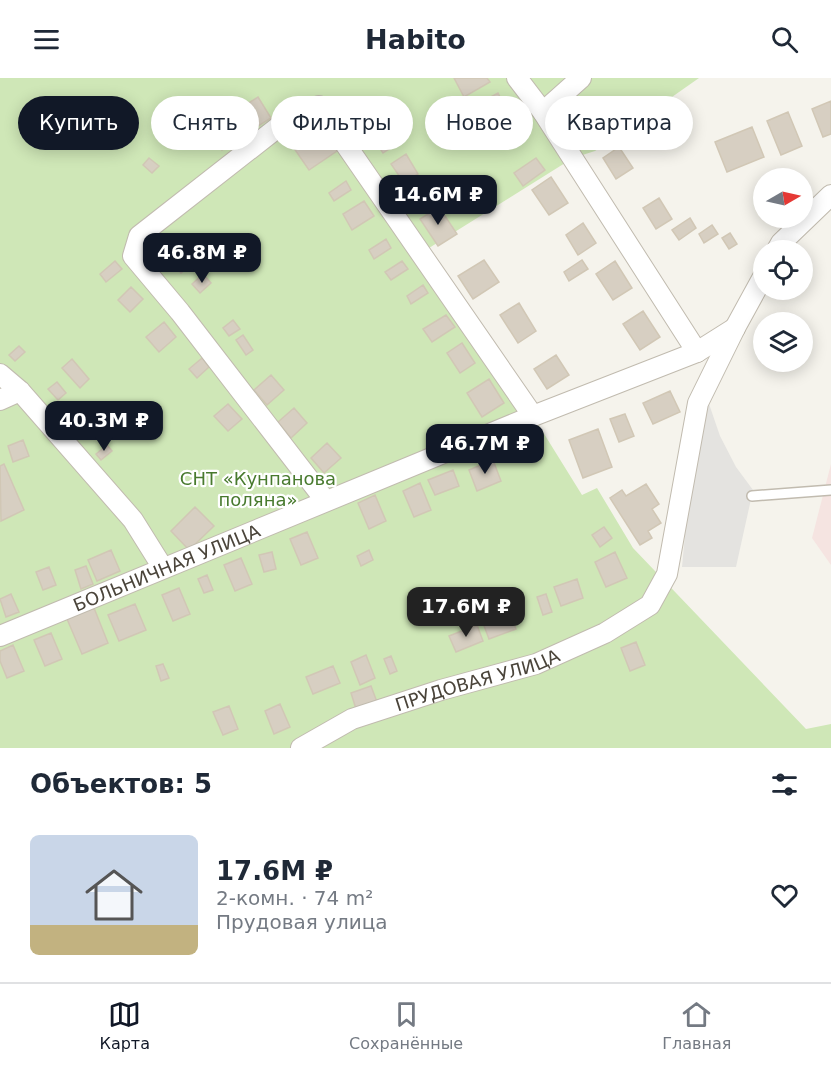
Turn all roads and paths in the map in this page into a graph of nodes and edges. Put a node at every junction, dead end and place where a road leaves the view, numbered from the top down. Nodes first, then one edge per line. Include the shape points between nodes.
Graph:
1 (517, 78) edge
2 (581, 78) edge
3 (543, 112) junction
4 (831, 195) edge
5 (784, 240) edge
6 (753, 294) edge
7 (735, 328) junction
8 (697, 352) junction
9 (0, 374) edge
10 (21, 392) junction
11 (0, 400) edge
12 (533, 416) junction
13 (831, 490) edge
14 (752, 496) dead end
15 (325, 500) junction
16 (163, 568) junction
17 (0, 636) edge
18 (301, 748) edge

1 - 3 street
2 - 3 street
3 - 8 street
4 - 5 street
6 - 7 street
7 - 8 street, БОЛЬНИЧНАЯ УЛИЦА
7 - 18 street, ПРУДОВАЯ УЛИЦА via 698,403 685,492 667,574 650,605 605,633 536,664 352,719
8 - 12 street, БОЛЬНИЧНАЯ УЛИЦА
9 - 10 street
10 - 11 street
10 - 16 street via 133,520
12 - 15 street, БОЛЬНИЧНАЯ УЛИЦА
12 - 15 street via 319,106 291,117 139,236 133,256
13 - 14 lane
15 - 16 street, БОЛЬНИЧНАЯ УЛИЦА
16 - 17 street, БОЛЬНИЧНАЯ УЛИЦА

